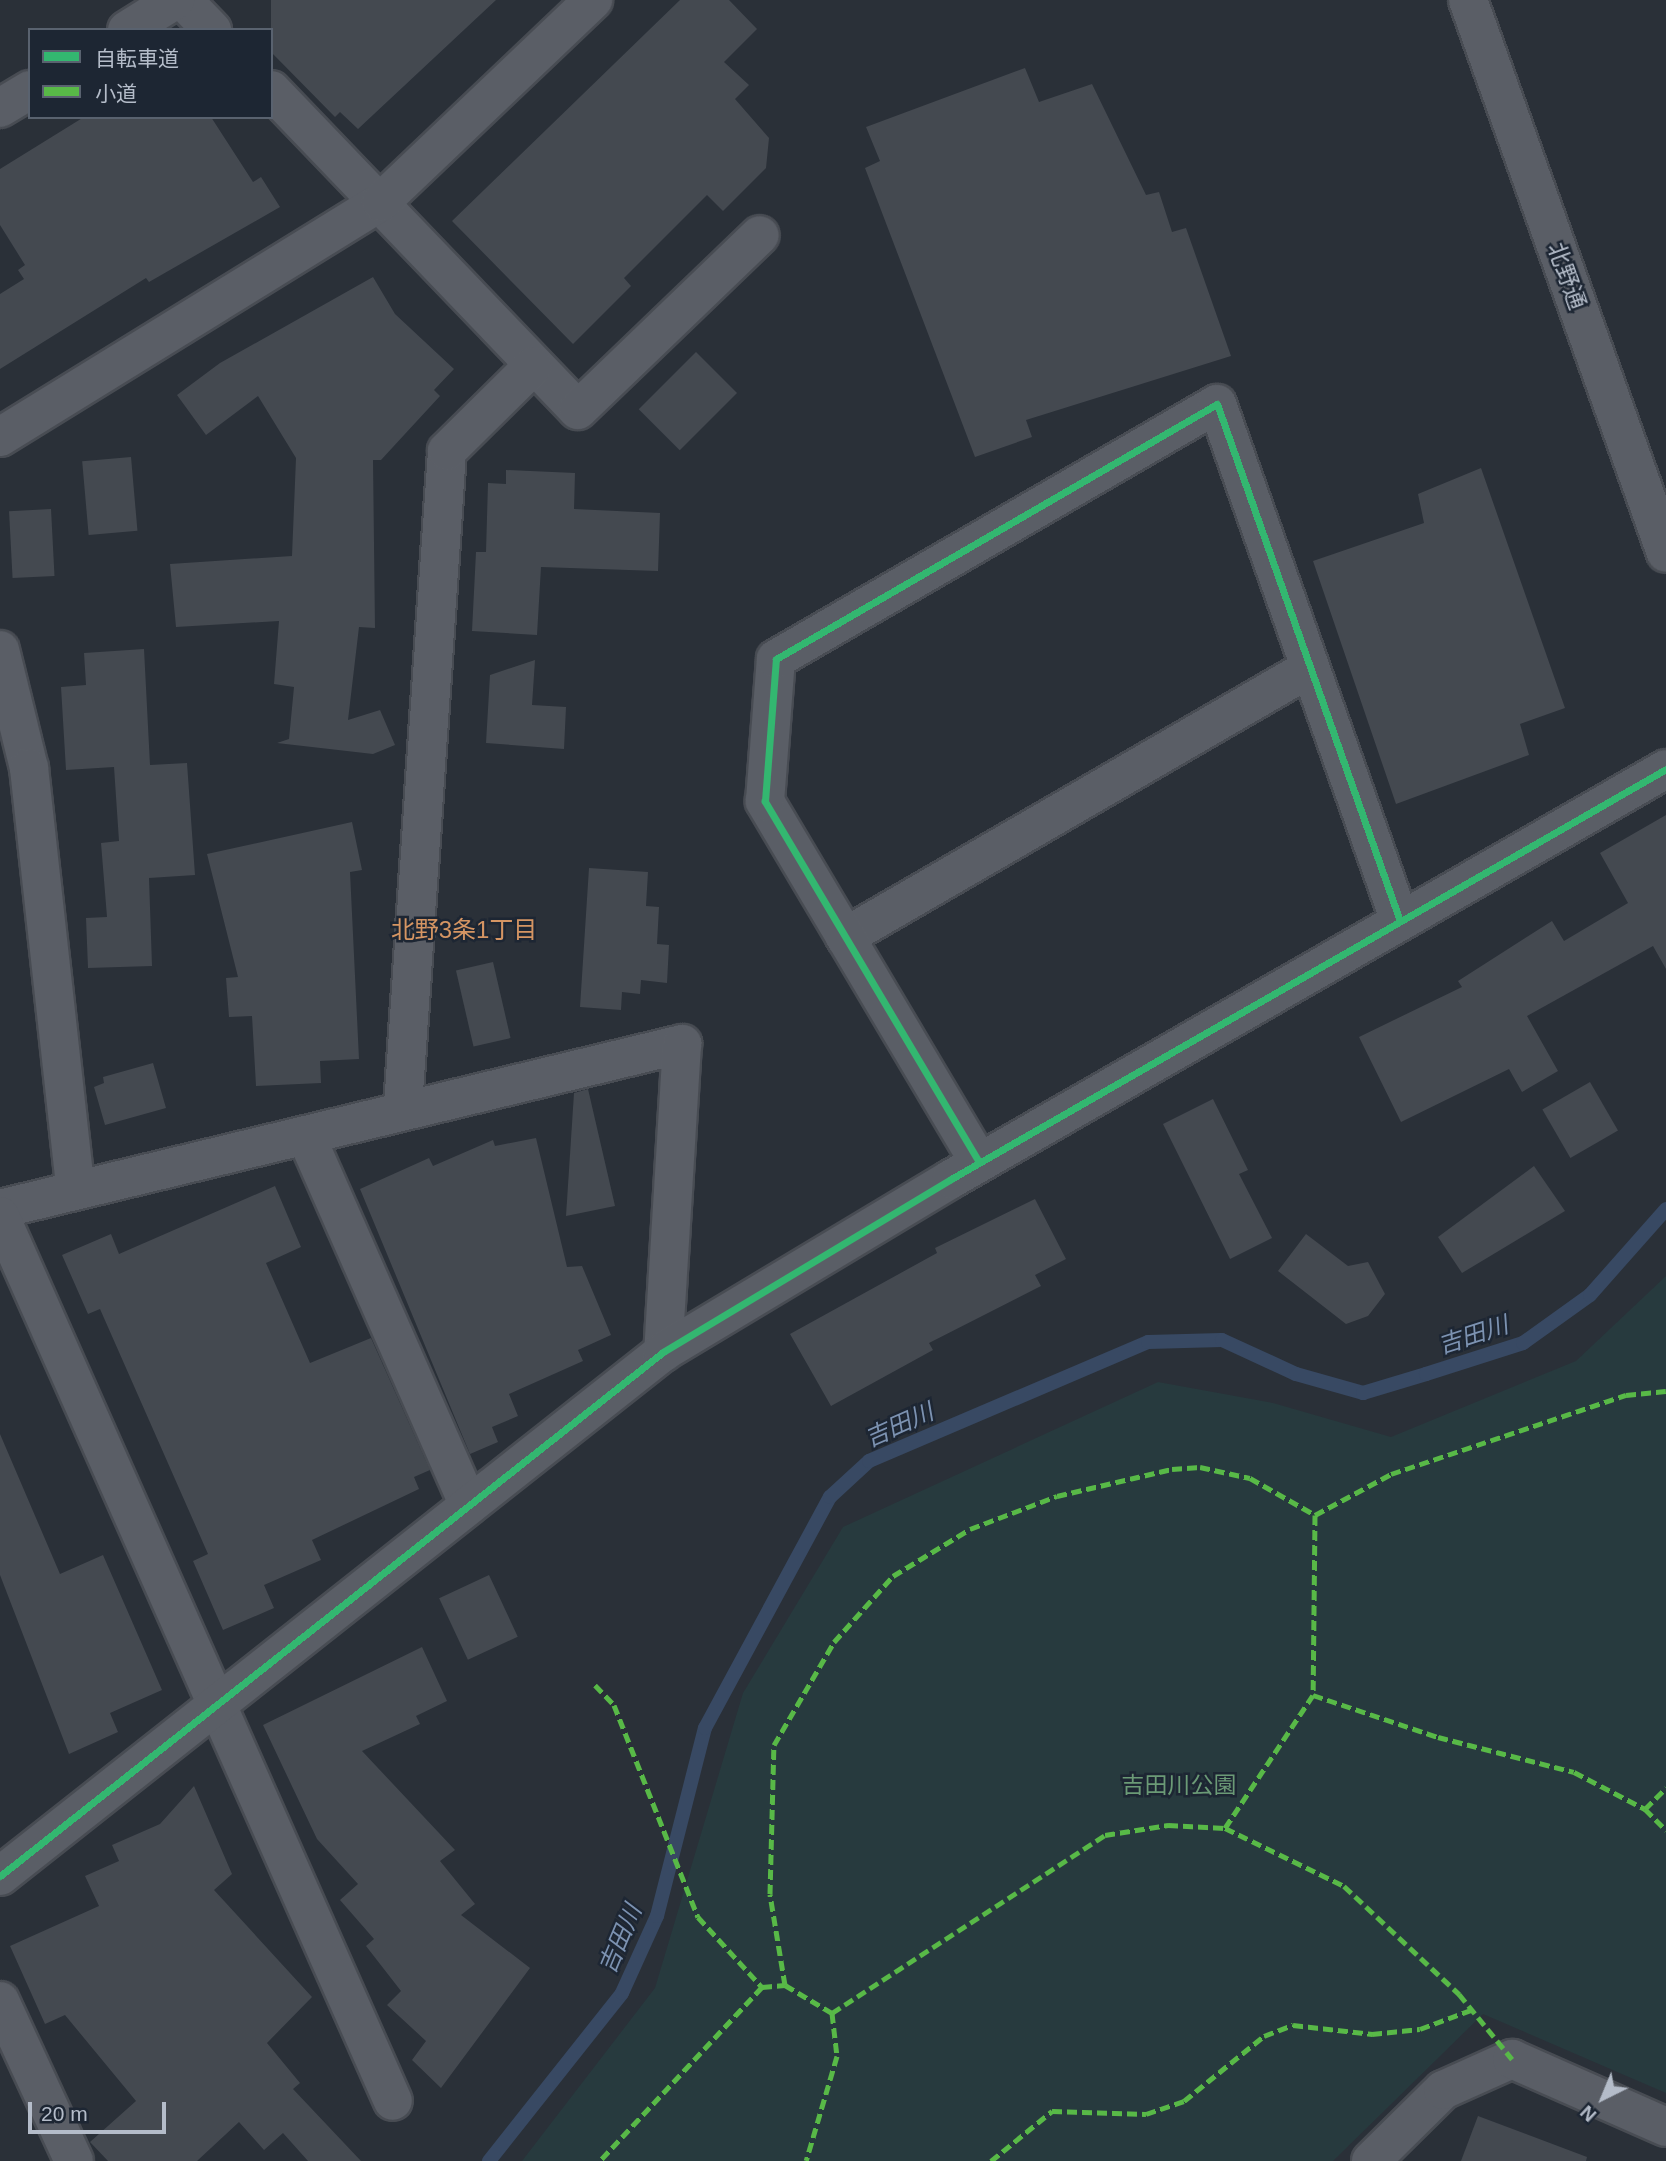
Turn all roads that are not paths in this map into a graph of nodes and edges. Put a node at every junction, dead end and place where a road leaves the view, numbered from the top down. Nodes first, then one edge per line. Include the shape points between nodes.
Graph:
1 (175, 0) edge
2 (183, 0) edge
3 (593, 0) edge
4 (1468, 0) edge
5 (130, 28) edge
6 (210, 28) edge
7 (28, 91) edge
8 (273, 92) edge
9 (0, 108) edge
10 (382, 202) junction
11 (760, 235) dead end
12 (532, 367) junction
13 (0, 437) edge
14 (1666, 553) edge
15 (0, 650) edge
16 (1310, 668) junction
17 (1666, 769) edge
18 (1400, 921) junction
19 (845, 937) junction
20 (403, 1107) junction
21 (306, 1136) junction
22 (979, 1163) junction
23 (75, 1188) junction
24 (0, 1209) edge
25 (0, 1216) edge
26 (663, 1352) junction
27 (469, 1505) junction
28 (214, 1704) junction
29 (0, 1877) edge
30 (0, 2001) edge
31 (393, 2101) dead end
32 (1666, 2127) edge
33 (74, 2161) edge
34 (1371, 2161) edge

1 - 5 street
2 - 6 street
3 - 10 street
4 - 14 street, 北野通
7 - 9 street
8 - 10 street
10 - 12 street
10 - 13 street
11 - 12 street via 578,410
12 - 20 street via 447,450
15 - 23 street via 29,768
16 - 18 street
16 - 19 street
16 - 19 street via 1217,404 776,659 765,801
17 - 18 street
18 - 22 street
19 - 22 street
20 - 21 street
20 - 26 street via 682,1044
21 - 23 street
21 - 27 street
22 - 26 street
23 - 24 street
25 - 28 street
26 - 27 street
27 - 28 street
28 - 29 street
28 - 31 street
30 - 33 street
32 - 34 street via 1512,2059 1443,2090

